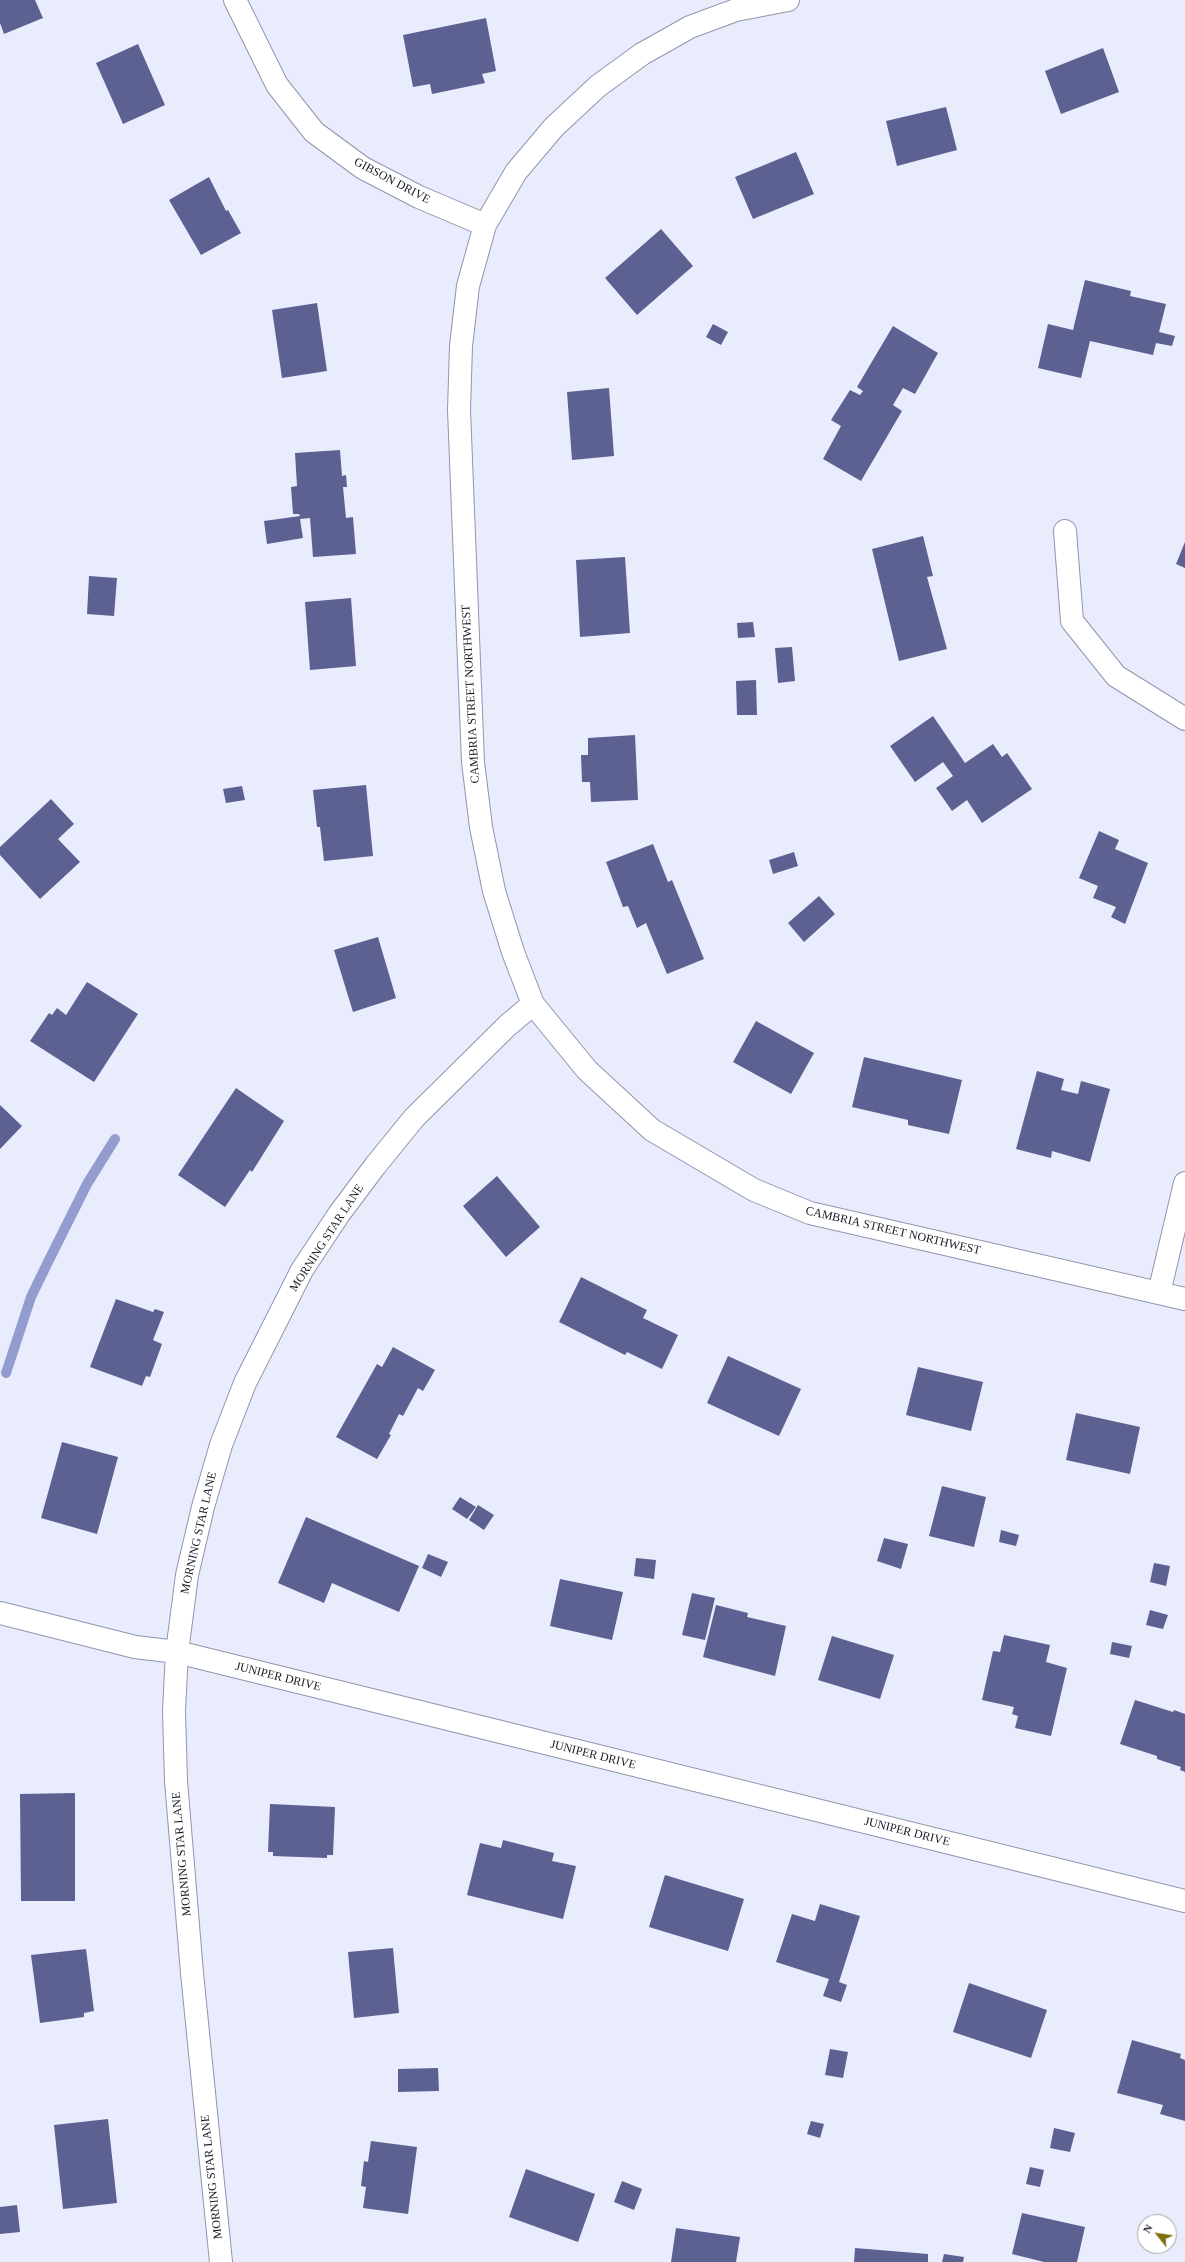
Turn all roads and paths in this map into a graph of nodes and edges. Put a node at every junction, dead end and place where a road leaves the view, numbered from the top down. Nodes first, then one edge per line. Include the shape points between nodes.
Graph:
1 (235, 0) edge
2 (788, 0) edge
3 (485, 224) junction
4 (1065, 530) dead end
5 (1185, 719) edge
6 (533, 1004) junction
7 (1185, 1183) edge
8 (1158, 1293) junction
9 (1185, 1299) edge
10 (0, 1613) edge
11 (177, 1652) junction
12 (1185, 1900) edge
13 (221, 2262) edge

1 - 3 street, GIBSON DRIVE via 277,85 314,132 363,168 419,197
2 - 3 street, CAMBRIA STREET NORTHWEST via 736,10 690,27 642,54 604,82 554,127 516,172
3 - 6 street, CAMBRIA STREET NORTHWEST via 468,286 461,346 459,410 473,762 481,827 494,891
4 - 5 street via 1072,620 1116,676
6 - 8 street, CAMBRIA STREET NORTHWEST via 587,1070 652,1130 754,1190 810,1213
6 - 11 street, MORNING STAR LANE via 507,1026 414,1118 344,1208 302,1270 244,1383 221,1445 187,1575
7 - 8 street
8 - 9 street, CAMBRIA STREET NORTHWEST
10 - 11 street, JUNIPER DRIVE via 135,1647
11 - 12 street, JUNIPER DRIVE
11 - 13 street, MORNING STAR LANE via 174,1711 176,1780

